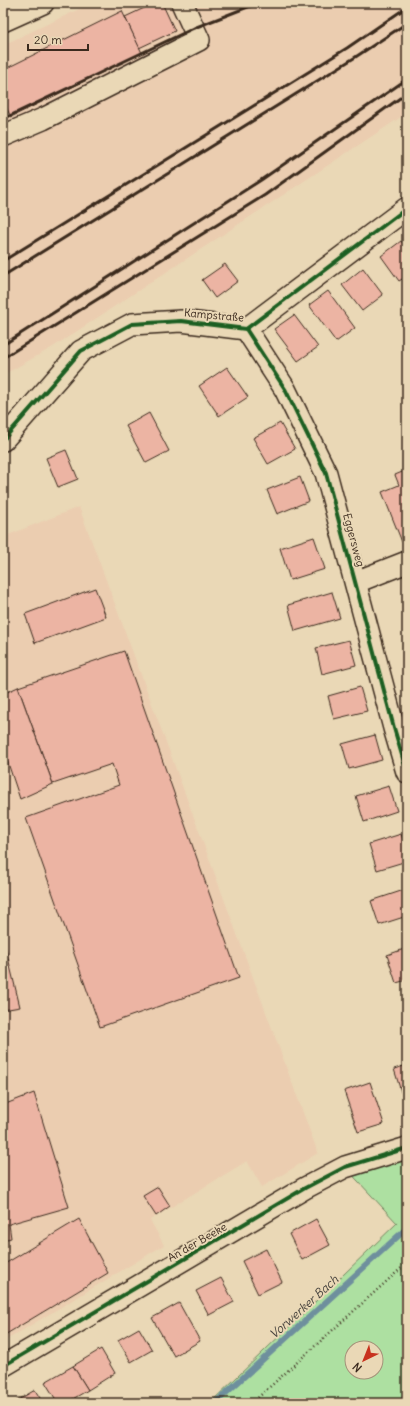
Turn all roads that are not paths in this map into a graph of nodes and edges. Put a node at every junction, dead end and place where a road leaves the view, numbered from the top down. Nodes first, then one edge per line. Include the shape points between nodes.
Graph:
1 (43, 3) edge
2 (182, 3) edge
3 (3, 21) edge
4 (3, 136) edge
5 (407, 208) edge
6 (246, 329) junction
7 (3, 440) edge
8 (407, 562) edge
9 (356, 582) junction
10 (407, 772) edge
11 (407, 1148) edge
12 (3, 1366) edge

1 - 3 street
2 - 4 street via 199,40
5 - 6 street, Kampstraße
6 - 7 street, Kampstraße via 181,321 132,324 81,351
6 - 9 street, Eggersweg via 285,389 326,473
8 - 9 street
9 - 10 street, Eggersweg
11 - 12 street, An der Beeke via 345,1167 305,1188

